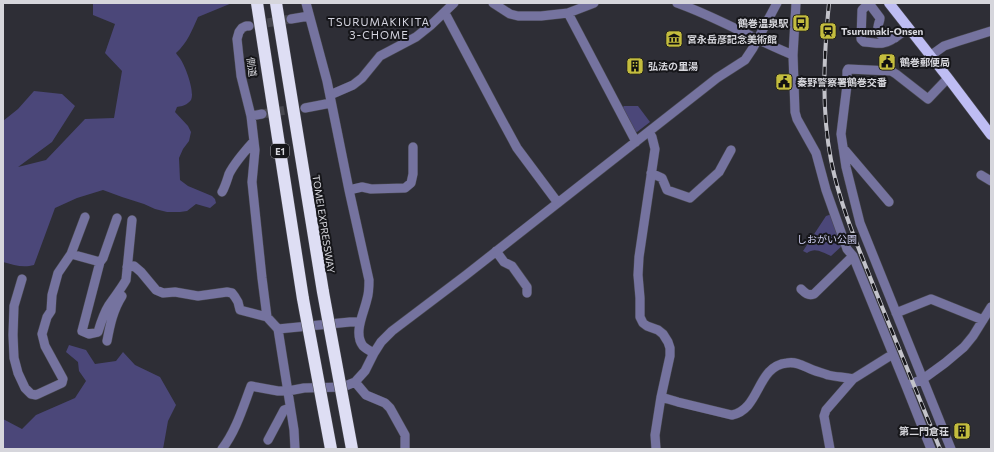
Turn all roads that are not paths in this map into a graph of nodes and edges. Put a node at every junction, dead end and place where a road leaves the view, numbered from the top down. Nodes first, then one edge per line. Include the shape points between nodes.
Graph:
1 (257, 3) edge
2 (276, 3) edge
3 (306, 3) edge
4 (454, 3) edge
5 (493, 3) edge
6 (594, 3) edge
7 (677, 3) edge
8 (777, 3) edge
9 (796, 3) edge
10 (889, 3) edge
11 (445, 13) junction
12 (568, 13) junction
13 (309, 16) junction
14 (291, 19) tunnel mouth
15 (249, 26) tunnel mouth
16 (908, 28) junction
17 (991, 31) edge
18 (879, 32) junction
19 (895, 38) junction
20 (758, 40) junction
21 (875, 43) junction
22 (793, 55) junction
23 (930, 56) junction
24 (948, 78) junction
25 (330, 99) junction
26 (305, 108) tunnel mouth
27 (262, 114) tunnel mouth
28 (251, 116) junction
29 (649, 132) junction
30 (990, 133) edge
31 (254, 141) junction
32 (636, 142) junction
33 (413, 147) dead end
34 (842, 147) junction
35 (731, 150) dead end
36 (651, 173) junction
37 (982, 175) dead end
38 (991, 181) edge
39 (349, 190) junction
40 (222, 192) dead end
41 (889, 202) dead end
42 (558, 203) junction
43 (85, 217) dead end
44 (117, 218) dead end
45 (132, 220) dead end
46 (496, 251) junction
47 (71, 254) junction
48 (853, 256) junction
49 (100, 262) junction
50 (126, 267) junction
51 (22, 280) dead end
52 (126, 280) junction
53 (801, 289) dead end
54 (527, 293) dead end
55 (991, 307) edge
56 (896, 313) junction
57 (268, 316) junction
58 (983, 320) junction
59 (360, 322) junction
60 (278, 329) junction
61 (107, 341) dead end
62 (374, 353) junction
63 (893, 354) junction
64 (852, 379) junction
65 (923, 379) junction
66 (355, 382) junction
67 (906, 386) junction
68 (288, 391) junction
69 (661, 397) junction
70 (290, 408) junction
71 (268, 440) dead end
72 (222, 449) edge
73 (295, 449) edge
74 (331, 449) edge
75 (352, 449) edge
76 (405, 449) edge
77 (656, 449) edge
78 (830, 449) edge
79 (931, 449) edge
80 (951, 449) edge

1 - 74 highway, E1, bridge via 303,299
2 - 75 highway, TOMEI EXPRESSWAY / E1, bridge via 322,292
3 - 13 street
4 - 11 street
5 - 12 street via 518,16
6 - 12 street
7 - 20 street via 716,18
8 - 20 street
9 - 22 street
10 - 16 main road
11 - 25 street via 416,37 380,56 362,78
11 - 42 street via 517,148
12 - 32 street
13 - 14 street
13 - 25 street
15 - 28 street, 側道 via 242,28 237,39 241,76
16 - 19 street
16 - 23 main road
17 - 23 street via 944,46
18 - 19 street via 882,36
18 - 21 street
18 - 21 street via 880,18 871,6 866,6 862,10 861,39 864,42
19 - 21 street via 889,42
20 - 22 street
20 - 29 street via 744,60
22 - 48 street via 797,119 816,153 826,190
23 - 24 main road
24 - 30 main road
24 - 34 street via 928,100 891,71 848,69
25 - 26 street
25 - 39 street
27 - 28 street
28 - 31 street, 側道
29 - 32 street
29 - 36 street via 655,149
31 - 40 street via 229,174
31 - 57 street, 側道 via 252,182
32 - 42 street
33 - 39 street via 413,174 411,183 405,188 362,187
34 - 41 street
34 - 56 street via 860,223
35 - 36 street via 719,172 690,198 667,190 662,178
36 - 69 street via 638,257 638,275 640,317 647,326 663,334 670,348
37 - 38 street
39 - 59 street via 370,289
42 - 46 street
43 - 47 street
44 - 49 street
45 - 50 street
46 - 54 street via 504,262 512,266 527,287
46 - 62 street via 392,331
47 - 49 street
47 - 51 street via 58,273 52,295 52,311 47,317 42,334 45,346 63,379 62,383 36,395 25,388 14,358 10,307
48 - 53 street via 814,294 805,294
48 - 63 street
49 - 52 street via 82,331 89,334 98,332 103,315
50 - 52 street
50 - 57 street via 134,266 156,290 163,293 175,292 198,296 232,293 240,310
52 - 61 street via 130,284 112,315
55 - 58 street
56 - 58 street via 931,299
56 - 65 street
57 - 60 street
58 - 65 street via 964,347
59 - 60 street
59 - 62 street via 359,337 363,345
60 - 68 street
62 - 66 street via 365,371
63 - 64 street
63 - 67 street
64 - 69 street via 788,362 770,370 747,407 732,415
64 - 78 street via 826,410 824,416
65 - 67 street
65 - 80 street
66 - 68 street via 343,387
66 - 76 street via 366,395 385,403 390,408 405,435
67 - 79 street
68 - 70 street
68 - 72 street via 251,386 235,428
69 - 77 street via 655,435
70 - 71 street via 284,410
70 - 73 street

